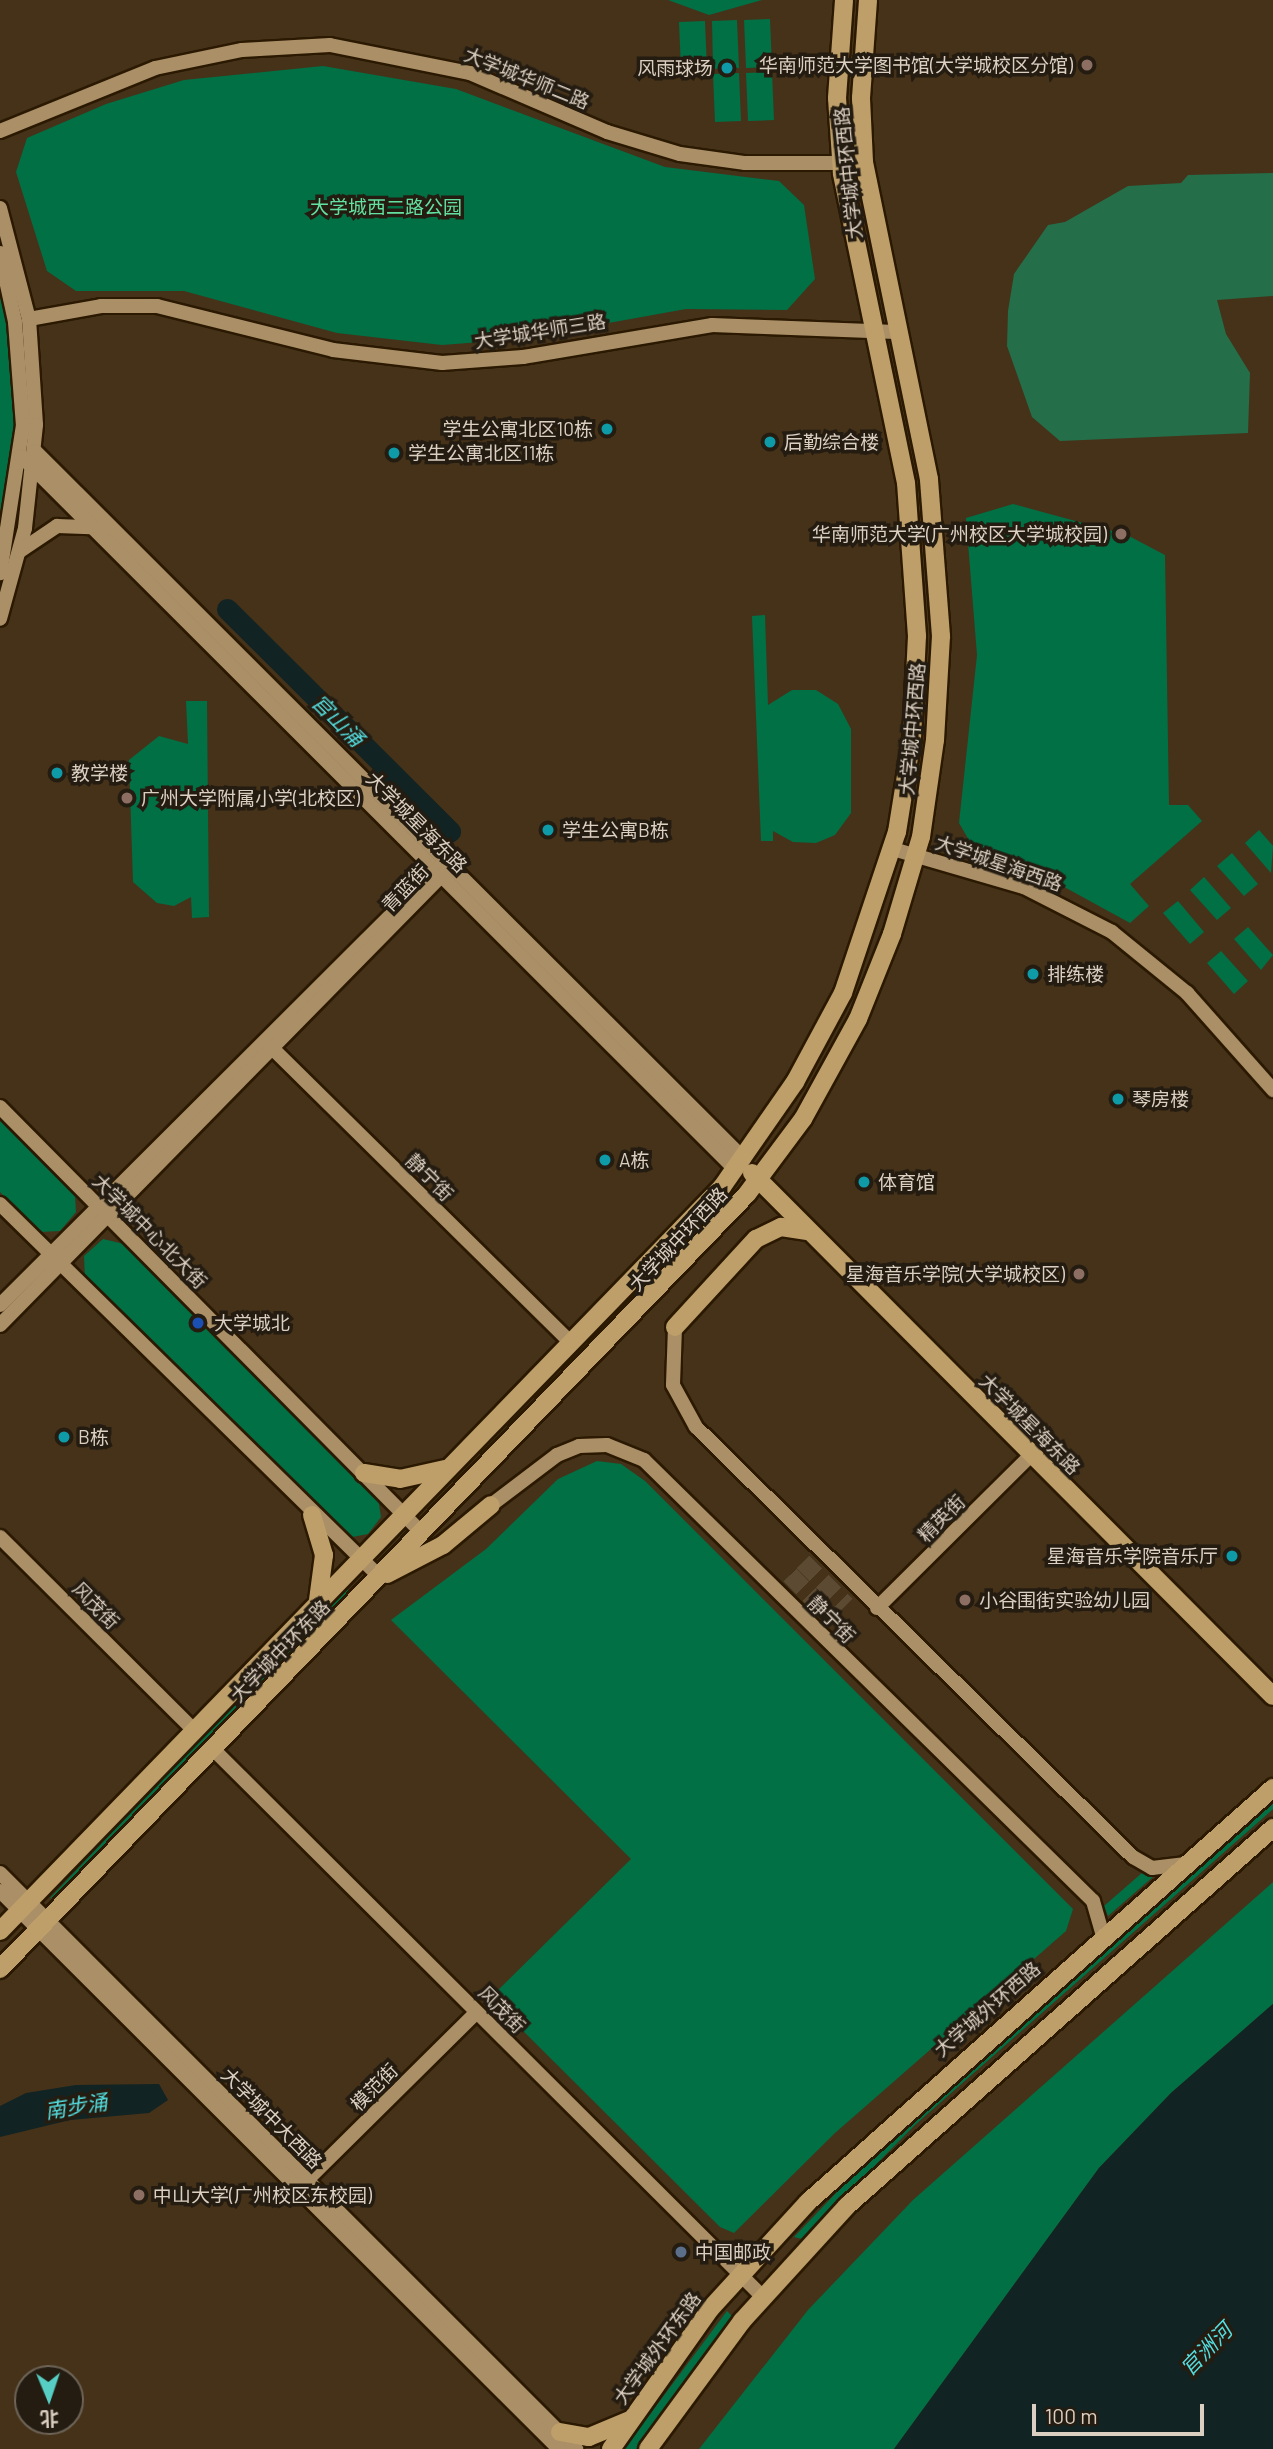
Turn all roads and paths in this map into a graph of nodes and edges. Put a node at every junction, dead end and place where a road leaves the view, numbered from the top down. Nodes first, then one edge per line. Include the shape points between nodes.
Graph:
1 (844, 0) edge
2 (868, 0) edge
3 (0, 131) edge
4 (841, 163) junction
5 (0, 208) edge
6 (0, 253) edge
7 (29, 319) junction
8 (872, 332) junction
9 (896, 332) junction
10 (28, 454) junction
11 (33, 469) junction
12 (92, 527) junction
13 (19, 552) junction
14 (0, 573) edge
15 (0, 619) edge
16 (908, 770) junction
17 (932, 771) junction
18 (893, 849) junction
19 (916, 855) junction
20 (448, 863) junction
21 (438, 874) junction
22 (268, 1043) junction
23 (1273, 1090) edge
24 (0, 1107) edge
25 (740, 1165) junction
26 (758, 1182) junction
27 (0, 1204) edge
28 (103, 1212) junction
29 (806, 1231) junction
30 (55, 1260) junction
31 (0, 1305) edge
32 (0, 1325) edge
33 (675, 1327) joint
34 (571, 1343) junction
35 (590, 1362) joint
36 (1031, 1455) junction
37 (448, 1468) junction
38 (364, 1473) junction
39 (491, 1505) joint
40 (403, 1514) junction
41 (312, 1515) junction
42 (420, 1531) junction
43 (0, 1537) edge
44 (360, 1558) junction
45 (380, 1577) junction
46 (315, 1603) junction
47 (877, 1608) junction
48 (1273, 1696) edge
49 (195, 1731) junction
50 (213, 1749) junction
51 (1273, 1788) edge
52 (1273, 1828) edge
53 (1187, 1863) junction
54 (0, 1873) edge
55 (0, 1891) edge
56 (24, 1906) junction
57 (43, 1924) junction
58 (0, 1931) edge
59 (1103, 1936) junction
60 (0, 1969) edge
61 (477, 2012) junction
62 (303, 2185) junction
63 (777, 2233) junction
64 (800, 2255) junction
65 (740, 2274) junction
66 (763, 2297) junction
67 (630, 2420) junction
68 (559, 2441) edge
69 (576, 2449) edge
70 (611, 2449) edge
71 (648, 2449) edge

1 - 4 main road, 大学城中环西路 via 837,98
2 - 9 main road, 大学城中环西路 via 861,98 864,162
3 - 4 street, 大学城华师二路 via 166,65 242,50 330,45 470,73 669,151 745,163
4 - 8 main road, 大学城中环西路
5 - 7 street
6 - 10 street via 19,348
7 - 8 street, 大学城华师三路 via 101,306 169,307 333,350 442,363 523,357 700,326
7 - 10 street
8 - 9 street, 大学城华师三路
8 - 16 main road, 大学城中环西路 via 899,446 913,547 917,636
9 - 17 main road, 大学城中环西路 via 919,422 937,545 941,636
10 - 11 street
10 - 14 street
10 - 20 street, 大学城星海东路
11 - 12 street, 大学城星海东路
11 - 13 street
12 - 13 street via 57,526
12 - 21 street, 大学城星海东路
13 - 15 street
16 - 17 main road
16 - 18 main road, 大学城中环西路
17 - 19 main road, 大学城中环西路
18 - 19 street, 大学城星海西路
18 - 25 main road, 大学城中环西路 via 839,1000
19 - 23 street, 大学城星海西路 via 1024,887 1112,932 1187,993
19 - 26 main road, 大学城中环西路 via 892,934 849,1039
20 - 21 street, 青蓝街
20 - 25 street, 大学城星海东路
21 - 22 street, 青蓝街
21 - 25 street, 大学城星海东路
22 - 28 street, 青蓝街
22 - 34 street, 静宁街
24 - 28 street, 大学城中心北大街
25 - 26 main road, 大学城星海东路
25 - 34 main road, 大学城中环西路
26 - 29 main road, 大学城星海东路
26 - 35 main road, 大学城中环西路
27 - 30 street
28 - 30 street, 青蓝街
28 - 38 street, 大学城中心北大街
29 - 33 main road via 781,1227 756,1239
29 - 36 main road, 大学城星海东路
30 - 31 street, 青蓝街
30 - 32 street, 青蓝街
30 - 41 street
33 - 47 street, 静宁街 via 671,1373 685,1413
34 - 37 main road, 大学城中环东路
35 - 42 main road, 大学城中环东路
36 - 47 street, 精英街
36 - 48 main road, 大学城星海东路
37 - 38 main road via 400,1479
37 - 40 main road, 大学城中环东路
38 - 40 street, 大学城中心北大街
39 - 45 main road via 443,1545
39 - 59 street, 静宁街 via 557,1455 579,1446 607,1445 644,1460 1093,1901
40 - 42 street, 大学城中心北大街
40 - 44 main road, 大学城中环东路
41 - 44 street
41 - 46 main road via 324,1555
42 - 45 main road, 大学城中环东路
43 - 49 street, 风茂街
44 - 45 street
44 - 46 main road, 大学城中环东路
45 - 50 main road, 大学城中环东路
46 - 49 main road, 大学城中环东路
47 - 53 street, 静宁街 via 1139,1862 1161,1869
49 - 56 main road, 大学城中环东路
50 - 57 main road, 大学城中环东路
50 - 61 street, 风茂街
51 - 53 main road, 大学城外环西路
52 - 64 main road via 944,2115
53 - 59 main road, 大学城外环西路
54 - 56 street, 大学城中大西路
55 - 56 street, 大学城中大西路
56 - 57 street, 大学城中大西路
56 - 58 main road, 大学城中环东路
57 - 60 main road, 大学城中环东路
57 - 62 street, 大学城中大西路
59 - 63 main road, 大学城外环西路
61 - 62 street, 模范街
61 - 65 street, 风茂街
62 - 68 street, 大学城中大西路
63 - 64 main road
63 - 65 main road, 大学城外环西路
64 - 66 main road
65 - 66 street, 风茂街
65 - 67 main road, 大学城外环东路
66 - 71 main road
67 - 68 main road via 589,2437
67 - 70 main road, 大学城外环东路
68 - 69 street, 大学城中大西路

